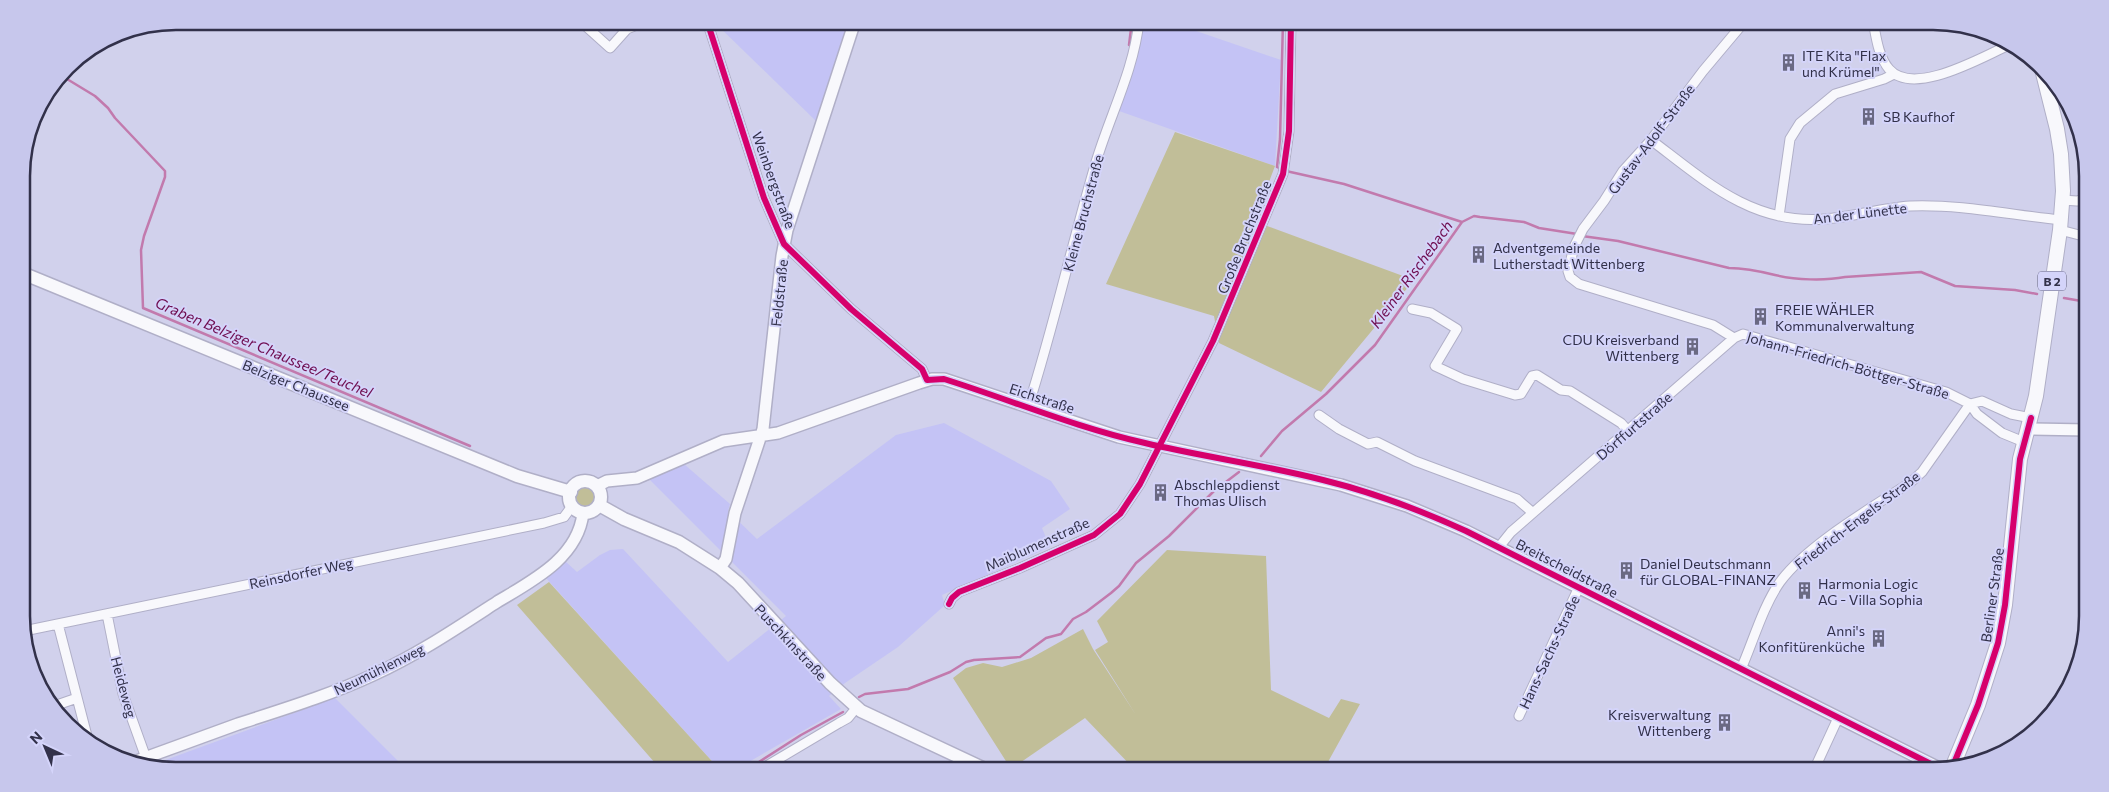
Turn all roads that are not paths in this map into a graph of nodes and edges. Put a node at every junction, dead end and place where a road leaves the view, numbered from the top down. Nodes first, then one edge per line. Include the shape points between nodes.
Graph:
1 (590, 30) edge
2 (626, 30) edge
3 (710, 30) edge
4 (852, 30) edge
5 (1137, 30) edge
6 (1291, 30) edge
7 (1737, 30) edge
8 (1874, 30) edge
9 (2002, 48) edge
10 (1894, 74) junction
11 (2046, 83) edge
12 (1651, 140) junction
13 (2062, 200) junction
14 (2079, 200) edge
15 (1779, 216) junction
16 (2060, 225) junction
17 (2079, 233) edge
18 (784, 244) junction
19 (1569, 265) joint
20 (30, 276) edge
21 (1412, 309) dead end
22 (1734, 338) junction
23 (927, 380) junction
24 (1970, 404) junction
25 (1028, 407) junction
26 (1319, 415) dead end
27 (2028, 430) junction
28 (2079, 430) edge
29 (1628, 431) junction
30 (762, 436) junction
31 (1158, 446) junction
32 (597, 486) junction
33 (570, 492) junction
34 (599, 505) junction
35 (578, 510) junction
36 (1533, 513) junction
37 (1499, 547) junction
38 (720, 568) junction
39 (1579, 587) junction
40 (949, 604) dead end
41 (107, 614) junction
42 (58, 624) junction
43 (31, 630) edge
44 (1741, 669) junction
45 (77, 698) junction
46 (60, 704) edge
47 (853, 705) junction
48 (1519, 716) dead end
49 (1838, 718) junction
50 (85, 730) edge
51 (146, 758) joint
52 (1955, 760) edge
53 (774, 762) edge
54 (970, 762) edge
55 (1818, 762) edge
56 (1927, 762) edge

1 - 2 street via 610,48
3 - 18 street, Weinbergstraße via 764,198
4 - 18 street, Feldstraße
5 - 25 street, Kleine Bruchstraße via 1086,196
6 - 31 street, Große Bruchstraße via 1289,131 1284,171 1213,341
7 - 12 street, Gustav-Adolf-Straße
8 - 10 street via 1884,63
9 - 10 street via 1929,77 1908,79
10 - 15 street via 1835,94 1800,123 1790,139
11 - 13 main road, Berliner Straße / B 2 via 2059,138
12 - 15 street, An der Lünette via 1721,193 1749,207
12 - 19 street, Gustav-Adolf-Straße via 1623,171 1581,233
13 - 14 street
13 - 16 main road, Berliner Straße / B 2
15 - 16 street, An der Lünette via 1821,219 1910,206 1960,207
16 - 17 street, An der Lünette
16 - 27 main road, Berliner Straße / B 2
18 - 23 street, Weinbergstraße via 851,309 922,369
18 - 30 street, Feldstraße
19 - 22 street, Johann-Friedrich-Böttger-Straße via 1570,277 1579,284 1712,325
20 - 33 main road, Belziger Chaussee via 506,471
21 - 29 street via 1431,314 1456,329 1436,366 1463,379 1515,395 1521,394 1532,376 1537,375 1561,390 1570,391 1621,423
22 - 24 street, Johann-Friedrich-Böttger-Straße via 1743,334 1754,336 1946,392
22 - 29 street, Dörffurtstraße
23 - 25 street, Eichstraße via 944,379
23 - 30 street, Eichstraße via 778,434
24 - 27 street, Johann-Friedrich-Böttger-Straße via 1982,401 2011,414
24 - 27 street, Johann-Friedrich-Böttger-Straße via 1977,414 2002,433
24 - 44 street, Friedrich-Engels-Straße via 1922,472 1821,544 1786,574 1776,589
25 - 31 street, Eichstraße
26 - 36 street via 1368,444 1376,442 1415,461 1511,497 1525,504
27 - 28 street
27 - 52 main road, Berliner Straße / B 2 via 2018,475 1998,643 1981,697
29 - 36 street, Dörffurtstraße
30 - 32 street, Eichstraße via 723,441 636,478 607,481
30 - 38 street, Feldstraße via 731,530 726,558
31 - 37 street, Breitscheidstraße via 1341,485 1434,517
31 - 40 street, Maiblumenstraße via 1132,497 1104,528 1082,542 959,592
32 - 33 main road via 582,482
32 - 34 main road via 601,496
33 - 35 main road via 570,502
34 - 35 main road via 592,512
34 - 38 main road, Puschkinstraße via 680,542
35 - 41 street, Reinsdorfer Weg via 561,519 528,527
35 - 51 street, Neumühlenweg via 580,530 561,557 410,656 330,693
36 - 37 street, Dörffurtstraße
37 - 39 street, Breitscheidstraße
38 - 47 main road, Puschkinstraße
39 - 44 street, Breitscheidstraße
39 - 48 street, Hans-Sachs-Straße
41 - 42 street, Reinsdorfer Weg
41 - 51 street, Heideweg via 123,694
42 - 43 street, Reinsdorfer Weg
42 - 45 street
44 - 49 street, Breitscheidstraße
45 - 46 street
45 - 50 street
47 - 53 street via 848,718
47 - 54 main road, Puschkinstraße
49 - 55 street
49 - 56 street, Breitscheidstraße

